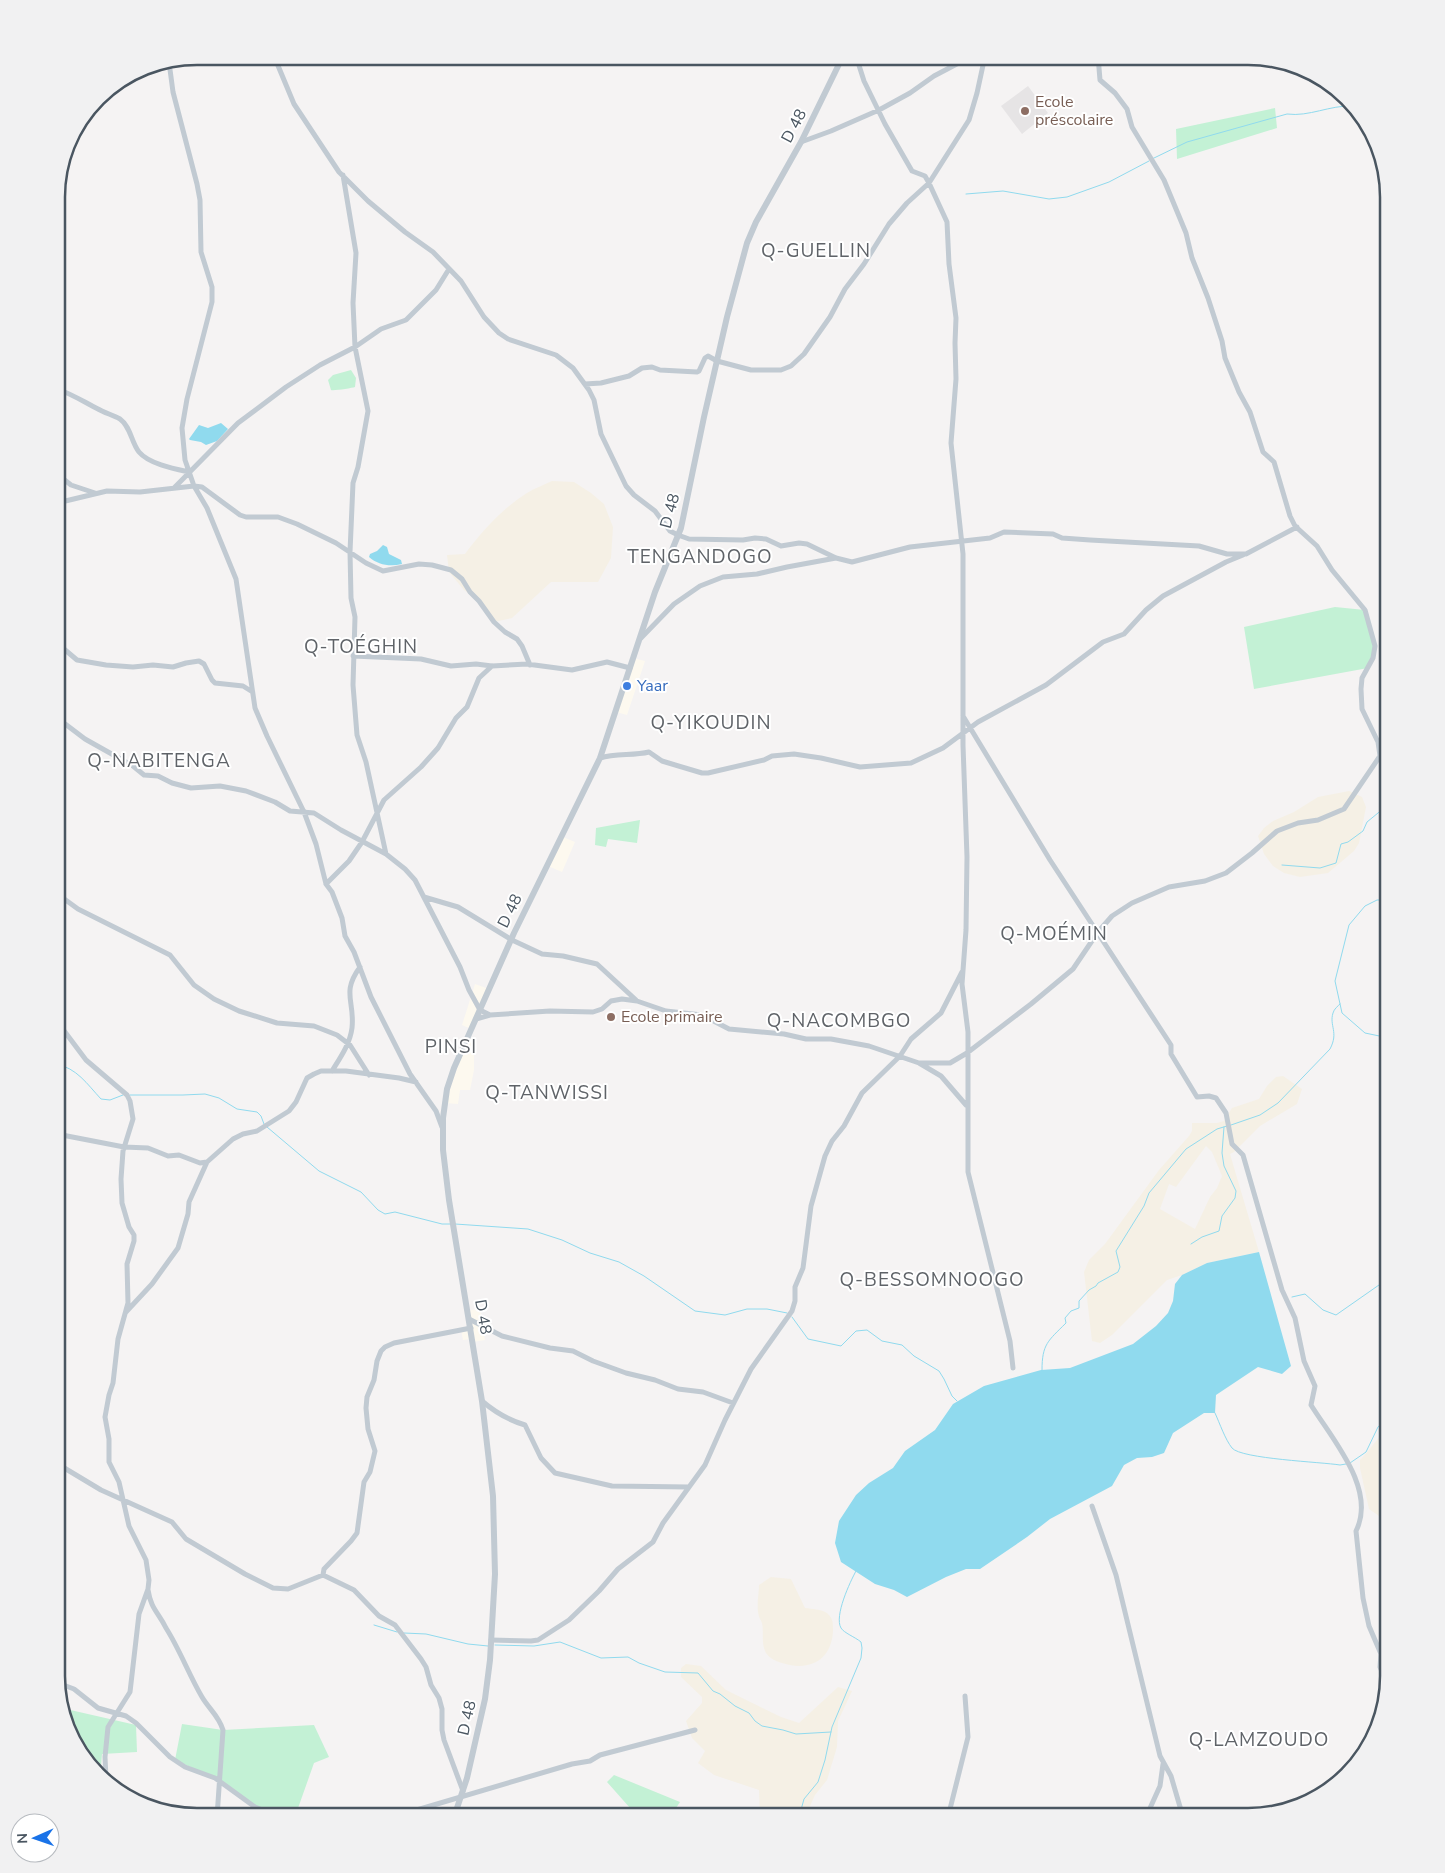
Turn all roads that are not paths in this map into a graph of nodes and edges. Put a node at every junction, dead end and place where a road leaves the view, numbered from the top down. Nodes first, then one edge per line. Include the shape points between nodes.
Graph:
1 (278, 65) edge
2 (839, 65) edge
3 (859, 65) edge
4 (955, 65) edge
5 (983, 65) edge
6 (1099, 65) edge
7 (170, 68) edge
8 (879, 110) junction
9 (801, 142) junction
10 (343, 175) junction
11 (929, 183) junction
12 (449, 268) junction
13 (355, 347) junction
14 (717, 361) junction
15 (584, 384) junction
16 (65, 392) edge
17 (189, 472) junction
18 (65, 481) edge
19 (194, 486) junction
20 (174, 488) junction
21 (95, 494) junction
22 (65, 501) edge
23 (1296, 527) junction
24 (678, 535) junction
25 (961, 542) junction
26 (350, 552) junction
27 (1246, 554) junction
28 (836, 558) junction
29 (639, 640) junction
30 (65, 650) edge
31 (352, 656) junction
32 (530, 665) junction
33 (492, 666) junction
34 (630, 668) junction
35 (251, 691) junction
36 (962, 715) junction
37 (65, 724) edge
38 (970, 728) junction
39 (963, 734) junction
40 (1380, 756) joint
41 (600, 758) junction
42 (304, 812) junction
43 (377, 812) junction
44 (362, 842) junction
45 (386, 854) junction
46 (326, 884) junction
47 (424, 897) junction
48 (65, 899) edge
49 (1098, 932) junction
50 (512, 940) junction
51 (360, 967) junction
52 (964, 969) junction
53 (638, 1001) junction
54 (480, 1010) junction
55 (490, 1016) junction
56 (476, 1019) junction
57 (65, 1032) edge
58 (348, 1043) junction
59 (967, 1053) junction
60 (900, 1056) junction
61 (919, 1062) junction
62 (332, 1071) junction
63 (369, 1075) junction
64 (416, 1083) junction
65 (966, 1105) junction
66 (443, 1129) junction
67 (65, 1136) edge
68 (124, 1147) junction
69 (207, 1162) junction
70 (126, 1312) junction
71 (469, 1319) junction
72 (471, 1328) junction
73 (1013, 1368) dead end
74 (482, 1401) junction
75 (733, 1403) junction
76 (65, 1468) edge
77 (689, 1487) junction
78 (124, 1499) junction
79 (1092, 1506) dead end
80 (323, 1575) junction
81 (148, 1589) junction
82 (491, 1640) junction
83 (1380, 1652) edge
84 (65, 1687) edge
85 (965, 1696) dead end
86 (118, 1714) junction
87 (695, 1730) dead end
88 (1163, 1764) junction
89 (106, 1771) edge
90 (219, 1781) junction
91 (462, 1794) junction
92 (218, 1808) edge
93 (258, 1808) edge
94 (420, 1808) edge
95 (457, 1808) edge
96 (950, 1808) edge
97 (1150, 1808) edge
98 (1180, 1808) edge

1 - 10 street via 294,104
2 - 9 street, D 48
3 - 8 street
4 - 8 street
5 - 11 street via 969,120
6 - 23 street via 1100,80 1127,110 1132,127 1164,180 1186,233 1225,358 1250,412 1263,452 1274,462
7 - 17 street via 177,109 197,184 201,252 212,287 212,302 182,428 184,460
8 - 9 street
8 - 11 street via 912,171 925,176
9 - 14 street, D 48 via 747,243
10 - 12 street via 368,201
10 - 13 street via 356,253
11 - 14 street via 889,224 830,317 804,354 791,366 781,370 751,370
11 - 25 street via 947,222 956,318 951,443
12 - 13 street via 436,290 406,320 380,329
12 - 15 street via 499,333 556,355 573,368
13 - 17 street via 320,365 254,411
13 - 26 street via 368,411 353,483
14 - 15 street via 705,358 697,372 642,368 630,376
14 - 24 street, D 48
15 - 24 street via 594,400 601,434 626,486
16 - 17 street via 120,420 129,429 139,452 148,459
17 - 19 street
17 - 20 street
18 - 21 street
19 - 20 street
19 - 26 street via 202,487 240,515 278,517 336,542
19 - 35 street via 207,508 236,579
20 - 21 street
21 - 22 street
23 - 27 street
23 - 40 street via 1317,546 1365,610 1375,646 1373,658 1362,678 1362,709 1378,742
24 - 28 street via 689,539 766,539 781,546 807,544
24 - 29 street, D 48
25 - 27 street via 990,538 1004,532 1026,532 1062,538 1199,546 1227,554
25 - 28 street via 910,546 852,562
25 - 36 street via 964,598
26 - 31 street via 351,598 355,616
26 - 32 street via 383,571 419,564 451,570 459,575 494,622 517,639
27 - 38 street via 1164,596 1124,634 1103,642 1046,685
28 - 29 street via 757,574 723,577 700,586 674,604
29 - 34 street, D 48
30 - 35 street via 77,660 106,665 173,668 199,661 215,683 243,686
31 - 33 street via 421,659 451,666
31 - 43 street via 355,723
32 - 33 street
32 - 34 street via 572,670 607,662
33 - 43 street via 479,678 467,707 456,718 438,748 384,800
34 - 41 street, D 48
35 - 42 street via 267,736
36 - 38 street
36 - 39 street
37 - 42 street via 144,775 158,776 191,788 220,786 246,791 290,811
38 - 39 street
38 - 49 street
39 - 41 street via 930,754 901,765 860,767 794,754 702,773 662,761 649,752
39 - 52 street via 967,856
40 - 49 street via 1344,809 1318,820 1277,830 1226,873 1205,881 1169,887 1132,903 1112,916
41 - 50 street, D 48
42 - 44 street via 314,813
42 - 46 street
43 - 44 street
43 - 45 street
44 - 45 street
44 - 46 street via 350,861
45 - 47 street via 412,876
46 - 51 street via 332,892 345,936
47 - 50 street via 458,907
47 - 54 street
48 - 58 street via 78,909 170,955 194,985 214,999 277,1023 325,1029
49 - 59 street via 1073,969
49 - 83 street via 1171,1045 1171,1054 1198,1096 1216,1098 1226,1113 1232,1144 1243,1155 1282,1290 1295,1318 1304,1361 1315,1386 1311,1405 1349,1463 1360,1492 1360,1523 1356,1531 1363,1598 1369,1626
50 - 53 street via 542,954 597,964
50 - 54 street, D 48
51 - 58 street via 349,987 352,1027
51 - 64 street via 390,1036
52 - 59 street via 962,984 968,1032
52 - 60 street via 941,1013 912,1039
53 - 55 street via 611,1001 593,1012 550,1011
53 - 60 street via 666,1011 702,1014 729,1029 831,1039
54 - 55 street
54 - 56 street, D 48
55 - 56 street
56 - 66 street, D 48 via 450,1078
57 - 68 street via 86,1060 127,1095 133,1119
58 - 62 street
58 - 63 street
59 - 61 street via 950,1063
59 - 65 street
60 - 61 street
60 - 75 street via 862,1093 825,1156 811,1206 803,1268 795,1287 792,1311 751,1369
61 - 65 street via 940,1076
62 - 63 street
62 - 69 street via 321,1071 307,1078 289,1111 257,1131 233,1140
63 - 64 street
64 - 66 street via 436,1111
65 - 73 street via 968,1172 1010,1341
66 - 71 street, D 48 via 449,1200
67 - 68 street
68 - 69 street via 148,1148 168,1156 179,1155 200,1163
68 - 70 street via 120,1179 122,1203 134,1234 127,1264
69 - 70 street via 189,1202 178,1248 152,1284
70 - 78 street via 118,1339 105,1417 109,1462
71 - 72 street, D 48
71 - 75 street via 502,1336 573,1350 626,1373
72 - 74 street, D 48
72 - 80 street via 394,1343 381,1351 367,1397 368,1429 375,1451 364,1482 357,1533 324,1569
74 - 77 street via 505,1419 525,1426 541,1458 555,1473 612,1486
74 - 82 street, D 48 via 494,1513 495,1581
75 - 77 street via 705,1465
76 - 78 street via 101,1490
77 - 82 street via 663,1522 653,1542 618,1569 569,1620 538,1640
78 - 80 street via 172,1522 186,1539 273,1588 288,1589
78 - 81 street via 129,1526 146,1560
79 - 88 street via 1116,1575
80 - 91 street via 354,1590 379,1616 395,1625 426,1667 431,1686 439,1698 444,1740
81 - 86 street via 139,1614 130,1692
81 - 90 street via 155,1613 166,1627 204,1700 220,1720 223,1730
82 - 91 street, D 48 via 486,1699
84 - 86 street via 98,1708
85 - 96 street via 968,1736
86 - 89 street via 108,1727
86 - 90 street via 136,1722 180,1764
87 - 91 street
88 - 97 street via 1160,1786
88 - 98 street via 1171,1776
90 - 92 street
90 - 93 street
91 - 94 street
91 - 95 street, D 48

